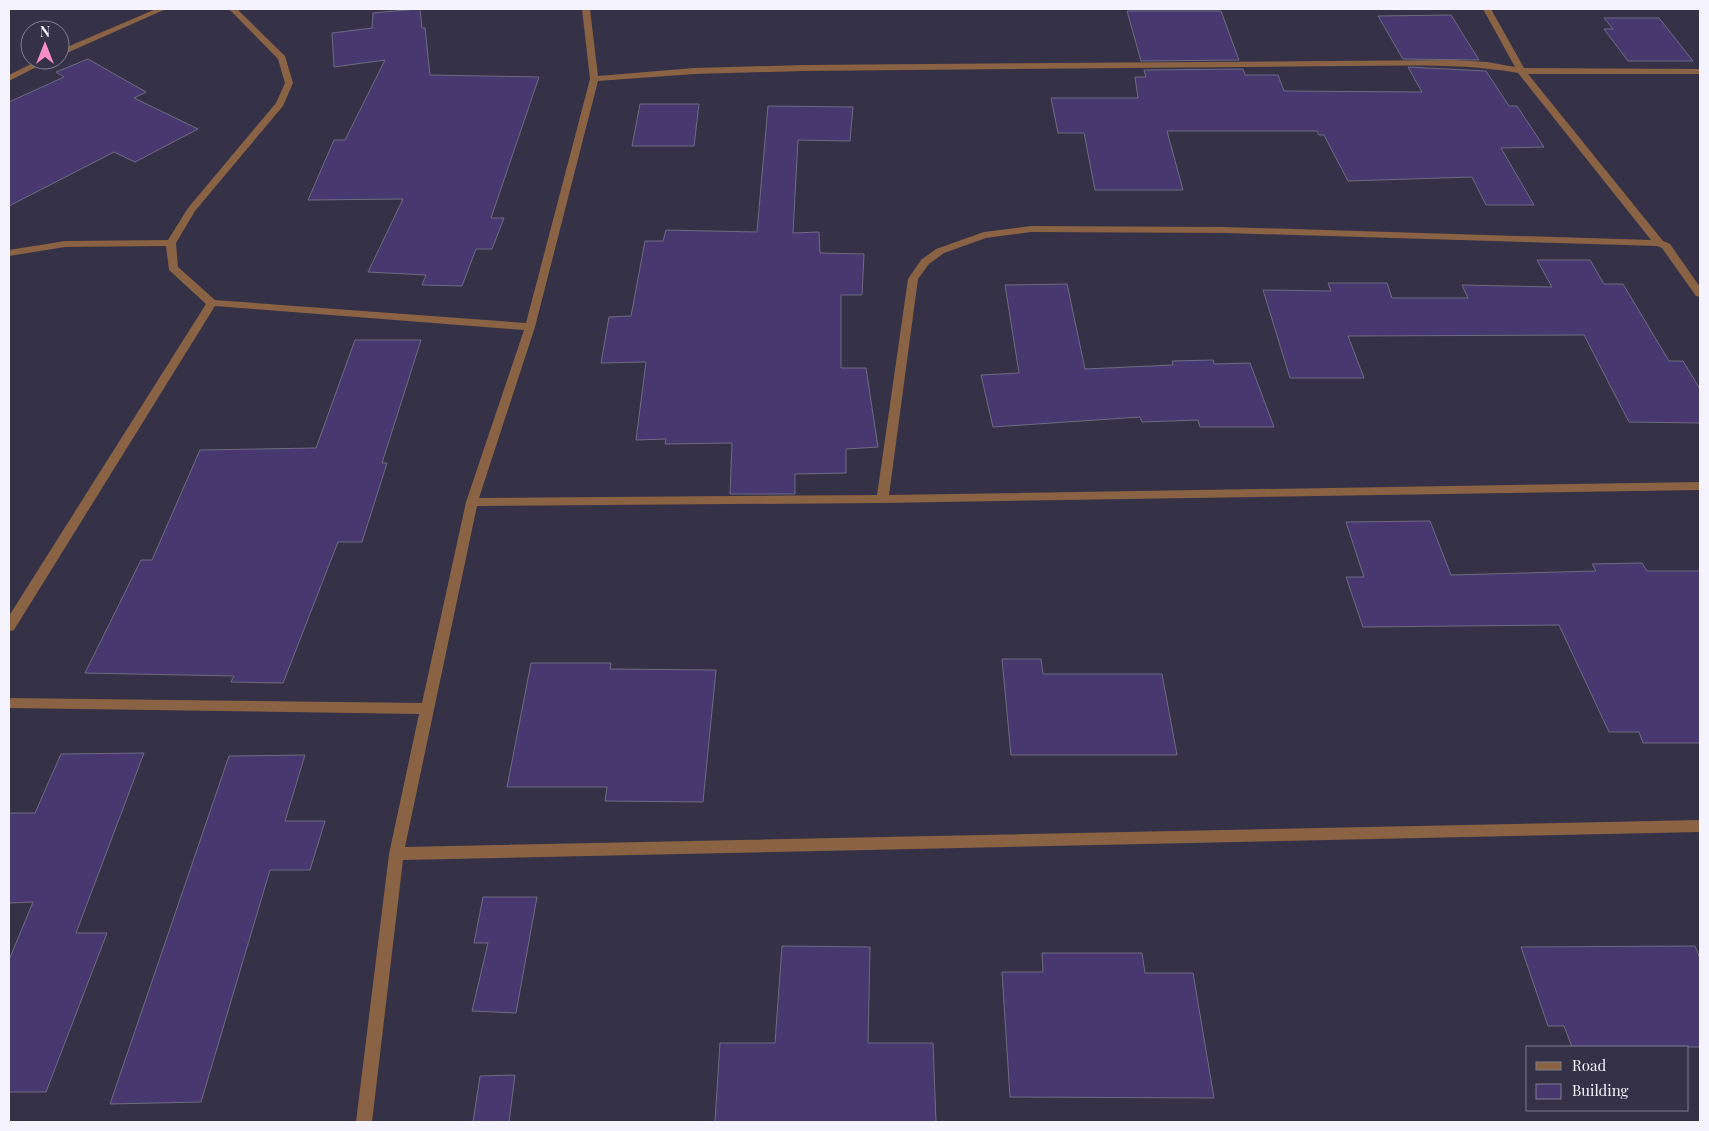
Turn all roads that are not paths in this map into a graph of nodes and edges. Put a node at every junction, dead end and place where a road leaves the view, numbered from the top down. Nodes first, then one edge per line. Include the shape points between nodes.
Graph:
1 (162, 9) edge
2 (233, 9) edge
3 (586, 9) edge
4 (1487, 9) edge
5 (70, 49) edge
6 (25, 70) edge
7 (1521, 70) junction
8 (1700, 71) edge
9 (9, 78) edge
10 (594, 79) junction
11 (172, 243) junction
12 (1659, 243) junction
13 (9, 254) edge
14 (1700, 294) edge
15 (212, 303) junction
16 (530, 327) junction
17 (1700, 486) edge
18 (882, 499) junction
19 (472, 502) junction
20 (9, 626) edge
21 (9, 703) edge
22 (427, 709) junction
23 (1700, 826) edge
24 (396, 854) junction
25 (364, 1122) edge

1 - 5 street
2 - 11 street via 282,58 288,83 280,104 191,210
3 - 10 street
4 - 7 street
6 - 9 street
7 - 8 street
7 - 10 street via 1453,63 823,67 694,71
7 - 12 street
10 - 16 street
11 - 13 street via 65,244
11 - 15 street via 173,268
12 - 14 street via 1666,246
12 - 18 street via 1225,230 1031,229 984,235 940,251 925,262 913,279
15 - 16 street
15 - 20 street
16 - 19 street
17 - 18 street
18 - 19 street
19 - 22 street
21 - 22 street
22 - 24 street
23 - 24 street
24 - 25 street

